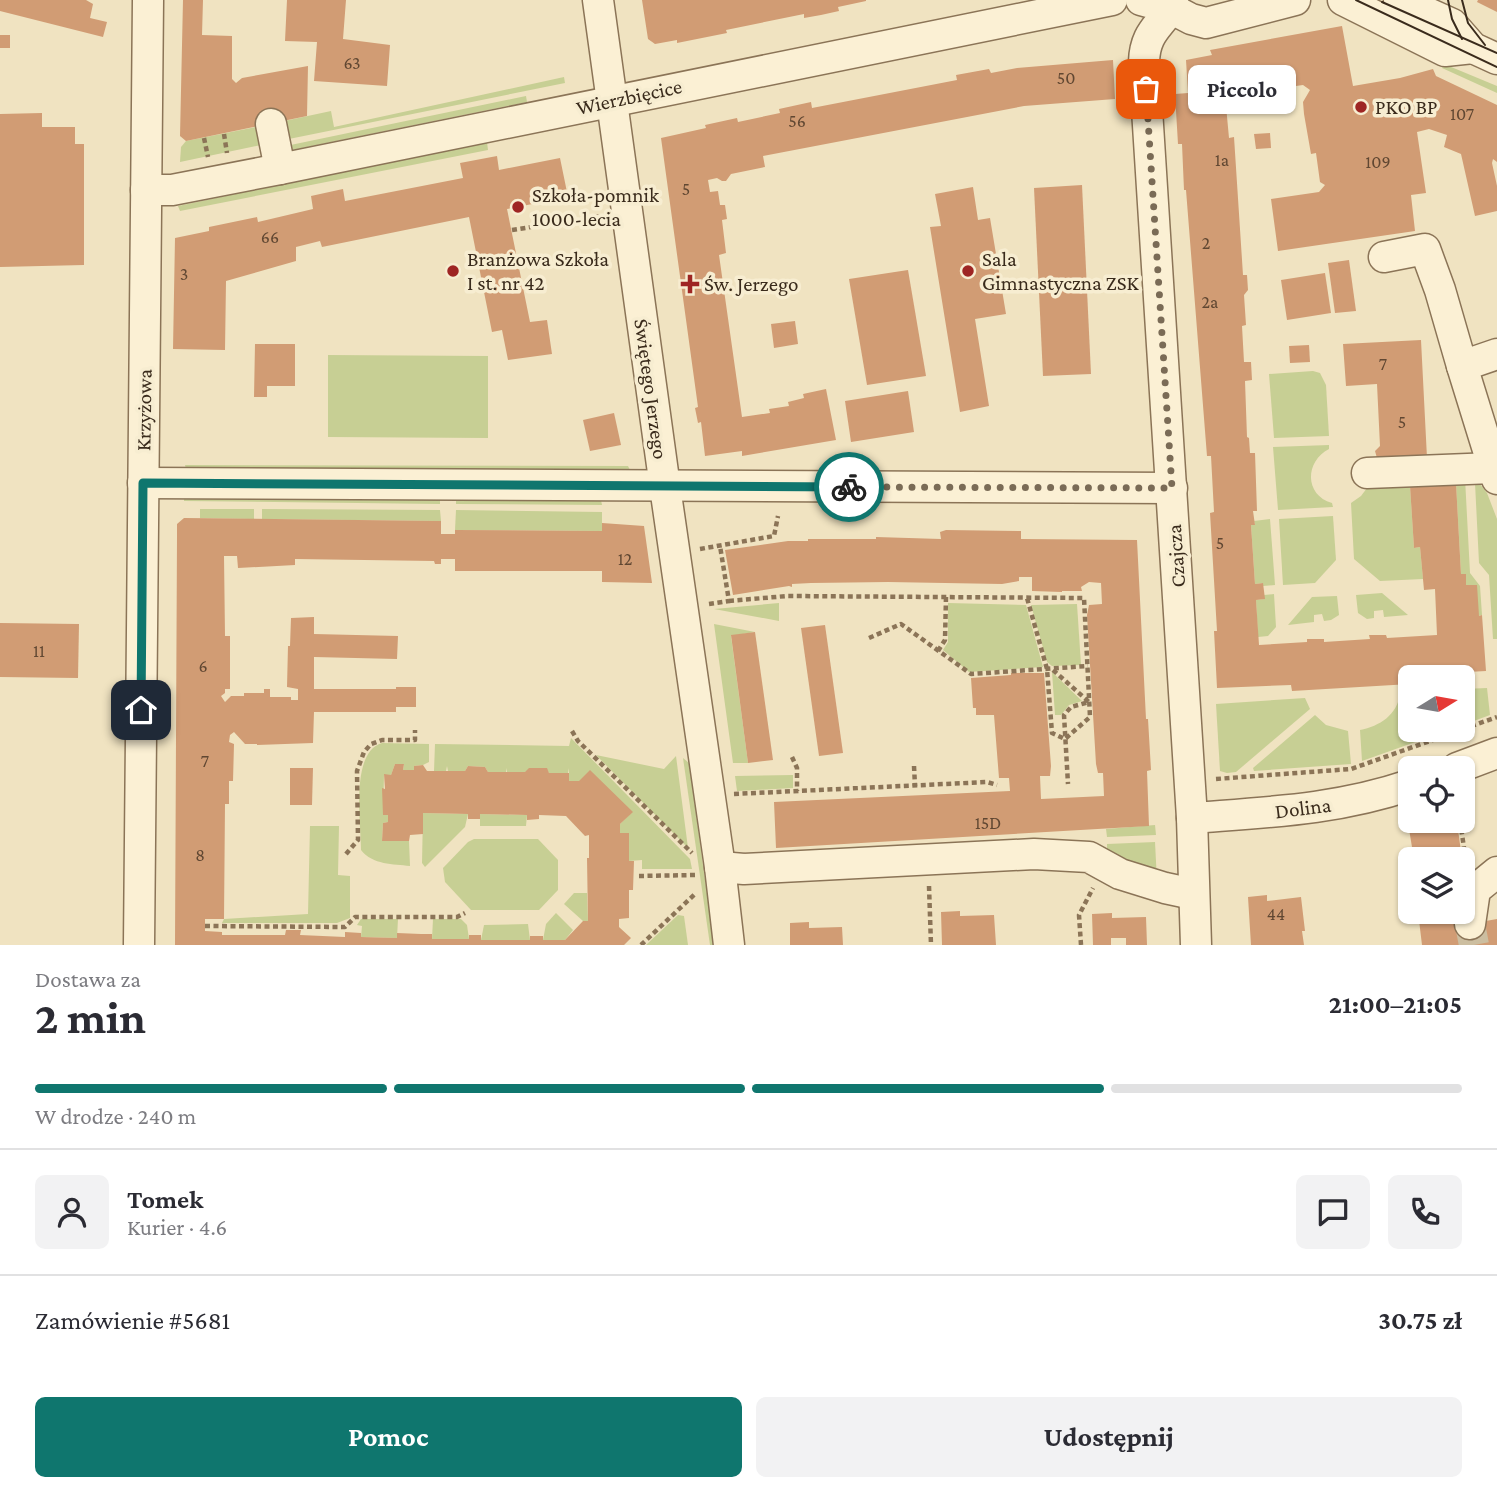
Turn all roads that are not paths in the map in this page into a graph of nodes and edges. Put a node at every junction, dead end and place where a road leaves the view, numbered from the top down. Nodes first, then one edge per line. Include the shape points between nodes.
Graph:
1 (148, 0) edge
2 (598, 0) edge
3 (1112, 0) edge
4 (1141, 0) edge
5 (1295, 0) edge
6 (1343, 0) edge
7 (1399, 0) edge
8 (1455, 0) edge
9 (1172, 4) edge
10 (1485, 54) edge
11 (612, 100) junction
12 (271, 124) dead end
13 (281, 169) junction
14 (146, 190) junction
15 (1384, 257) dead end
16 (1497, 354) edge
17 (1462, 366) junction
18 (1367, 473) dead end
19 (1495, 474) edge
20 (143, 483) junction
21 (665, 486) junction
22 (1172, 488) junction
23 (1497, 753) edge
24 (1475, 761) edge
25 (1398, 789) edge
26 (1192, 818) junction
27 (708, 871) junction
28 (1497, 872) edge
29 (1475, 890) edge
30 (1193, 894) junction
31 (139, 945) edge
32 (729, 945) edge
33 (1196, 945) edge

1 - 14 street, Krzyżowa
2 - 11 street, Świętego Jerzego
3 - 11 street, Wierzbięcice
4 - 9 street
5 - 9 street via 1213,22 1191,19
6 - 10 street via 1445,51
7 - 10 street via 1452,24
8 - 10 street via 1459,19
9 - 22 street, Czajcza via 1151,32 1144,62
11 - 13 street, Wierzbięcice
11 - 21 street, Świętego Jerzego
12 - 13 street
13 - 14 street, Wierzbięcice via 172,190
14 - 20 street, Krzyżowa
15 - 17 street via 1425,249
16 - 17 street
17 - 19 street
18 - 19 street
20 - 21 street
20 - 31 street, Krzyżowa
21 - 22 street
21 - 27 street, Świętego Jerzego
22 - 26 street, Czajcza
23 - 24 street
25 - 26 street, Dolina via 1311,809
26 - 30 street, Czajcza
27 - 30 street via 1034,854 1089,857 1119,874
27 - 32 street, Świętego Jerzego
28 - 29 street
30 - 33 street, Czajcza

